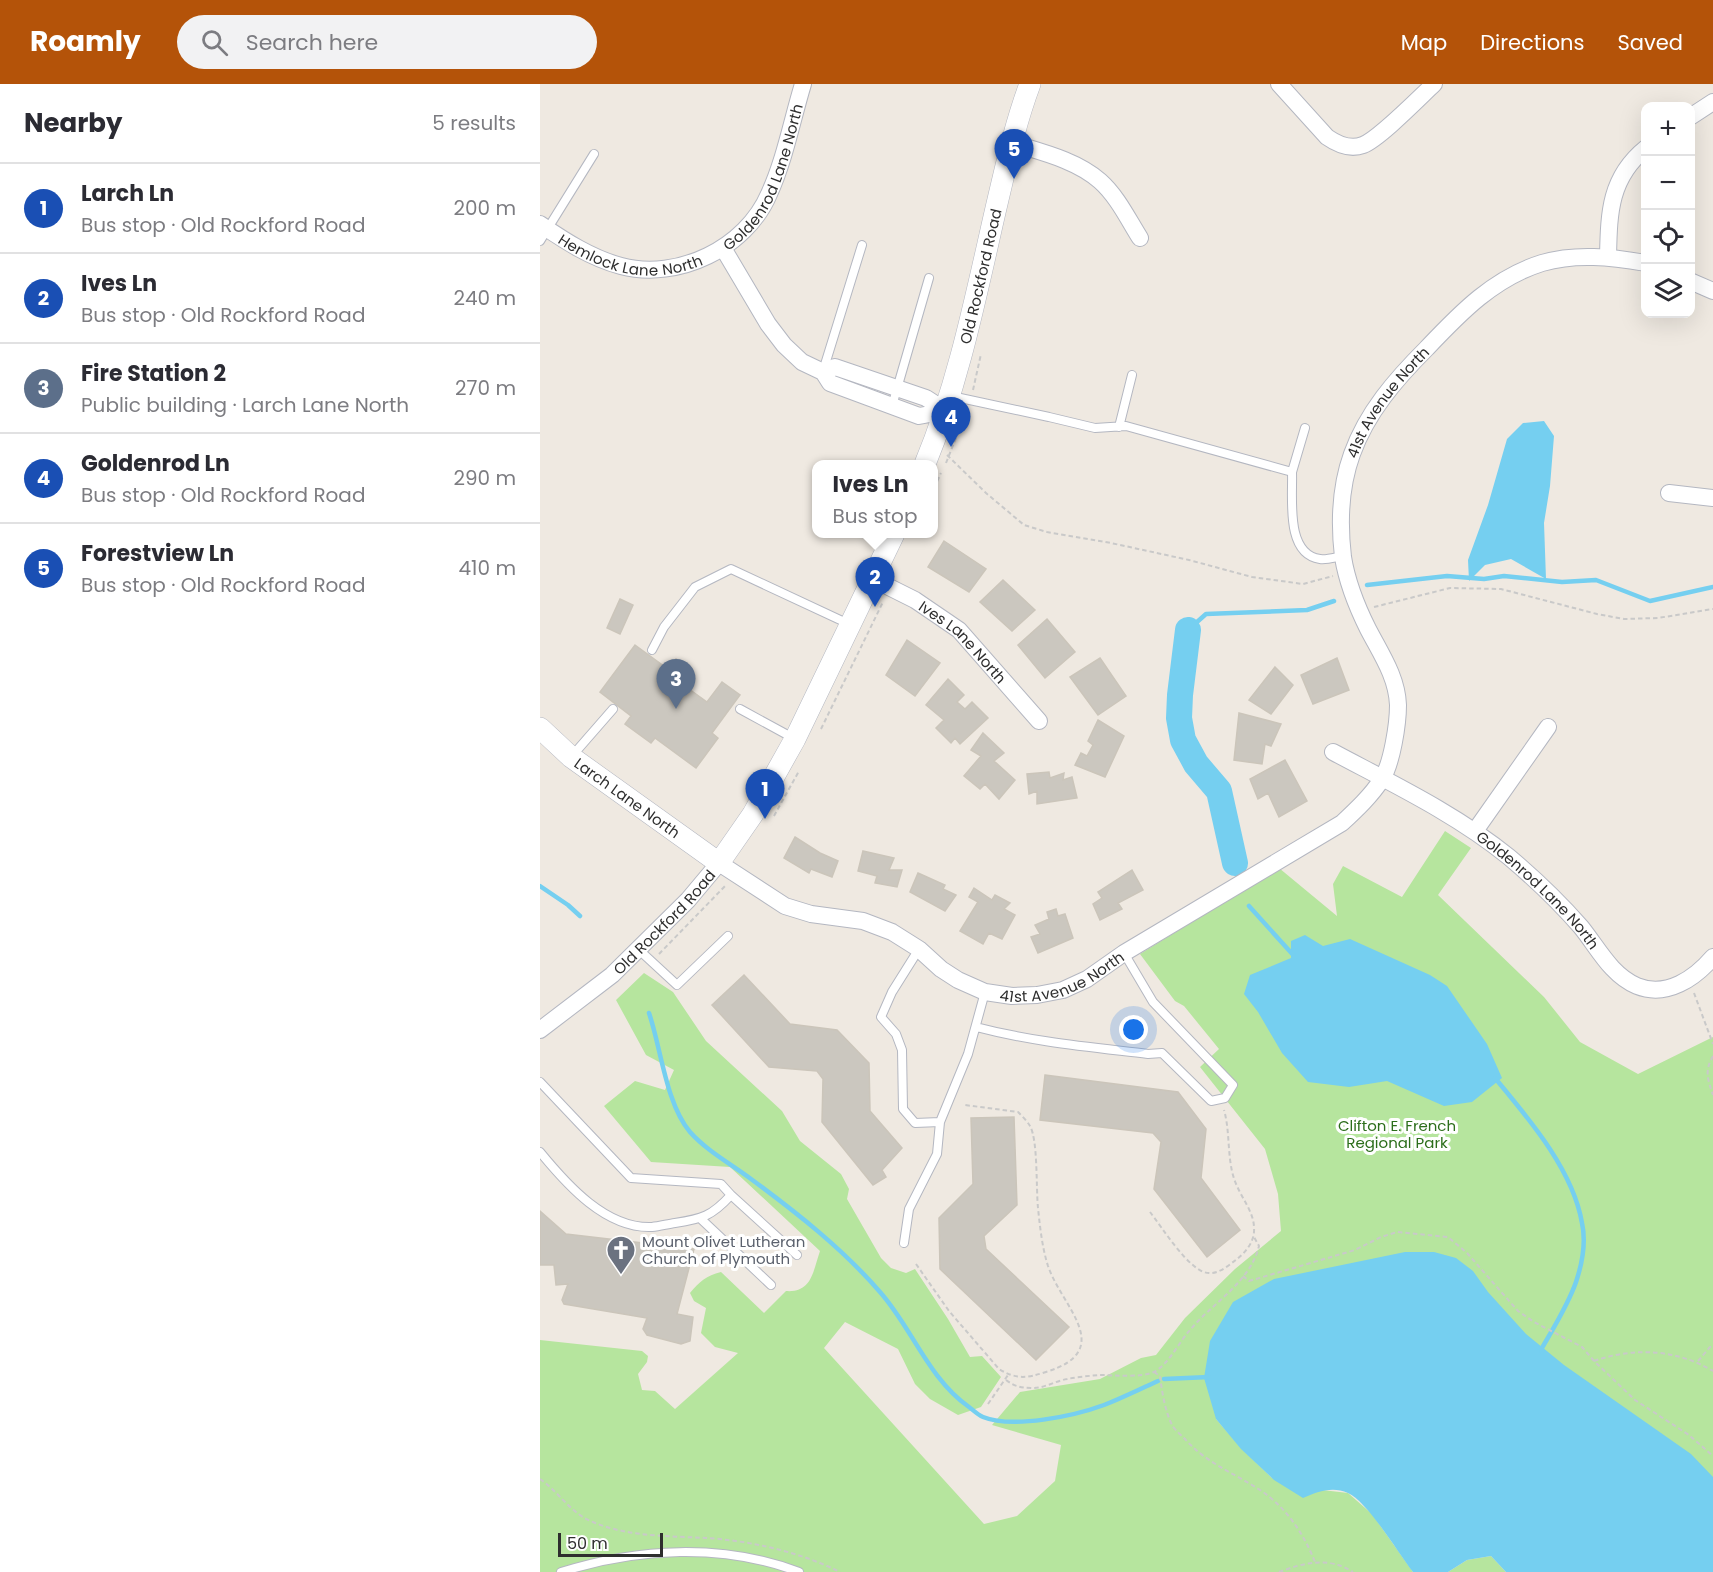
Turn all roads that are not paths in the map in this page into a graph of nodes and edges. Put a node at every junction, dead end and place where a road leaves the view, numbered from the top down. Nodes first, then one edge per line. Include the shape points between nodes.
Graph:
1 (801, 84) edge
2 (1030, 84) edge
3 (1279, 84) edge
4 (1434, 84) edge
5 (1713, 102) edge
6 (1695, 114) edge
7 (1012, 143) junction
8 (1641, 152) edge
9 (594, 154) dead end
10 (543, 231) edge
11 (1140, 238) dead end
12 (862, 245) dead end
13 (723, 248) junction
14 (1608, 257) junction
15 (1641, 262) edge
16 (929, 279) dead end
17 (1695, 283) edge
18 (1713, 291) edge
19 (823, 372) junction
20 (1132, 375) dead end
21 (898, 388) junction
22 (948, 404) junction
23 (892, 406) junction
24 (1119, 427) junction
25 (1305, 428) dead end
26 (927, 460) edge
27 (1292, 472) junction
28 (1670, 493) dead end
29 (1713, 498) edge
30 (892, 538) edge
31 (1345, 564) junction
32 (873, 579) junction
33 (851, 625) junction
34 (652, 650) dead end
35 (613, 709) dead end
36 (740, 709) dead end
37 (1039, 721) dead end
38 (1548, 727) dead end
39 (540, 728) edge
40 (795, 739) junction
41 (1333, 752) dead end
42 (571, 756) junction
43 (1383, 778) junction
44 (1475, 831) junction
45 (719, 863) junction
46 (728, 936) dead end
47 (638, 949) junction
48 (919, 949) junction
49 (1124, 953) junction
50 (1713, 957) edge
51 (985, 992) junction
52 (976, 1027) junction
53 (540, 1030) edge
54 (540, 1082) edge
55 (940, 1122) junction
56 (540, 1152) edge
57 (731, 1195) junction
58 (701, 1219) junction
59 (904, 1243) dead end
60 (797, 1255) dead end
61 (771, 1285) dead end
62 (561, 1572) edge
63 (799, 1572) edge

1 - 13 street, Goldenrod Lane North via 769,195 741,234
2 - 7 street, Old Rockford Road
3 - 4 street via 1327,137 1350,147 1362,146 1375,137
5 - 6 street
7 - 11 street via 1085,170 1101,182
7 - 22 street, Old Rockford Road
8 - 14 street via 1621,177 1612,199
9 - 10 lane
10 - 13 street, Hemlock Lane North via 598,258 645,270 676,266
12 - 19 lane
13 - 19 street, Goldenrod Lane North via 784,345 802,362
14 - 15 street, 41st Avenue North
14 - 31 street, 41st Avenue North via 1574,256 1514,275 1461,312 1403,372 1366,423 1352,455 1341,521
16 - 21 lane
17 - 18 street
19 - 21 street, Goldenrod Lane North via 835,367
19 - 23 street, Goldenrod Lane North via 830,383
20 - 24 lane
21 - 22 street, Goldenrod Lane North
21 - 23 lane
22 - 23 street, Goldenrod Lane North via 919,416
22 - 24 lane via 1049,417 1095,429
22 - 26 street, Old Rockford Road
24 - 27 lane
25 - 27 lane
27 - 31 lane via 1294,537 1303,552
28 - 29 street
30 - 32 street, Old Rockford Road
31 - 43 street, 41st Avenue North via 1359,610 1394,681 1398,703 1397,729
32 - 33 street, Old Rockford Road
32 - 37 street, Ives Lane North via 915,600 959,630
33 - 34 lane via 731,569 695,587 664,627
33 - 40 street, Old Rockford Road
35 - 42 lane
36 - 40 lane
38 - 44 street
39 - 42 street, Larch Lane North
40 - 45 street, Old Rockford Road via 753,814
41 - 43 street
42 - 45 street, Larch Lane North
43 - 44 street, Goldenrod Lane North
43 - 49 street, 41st Avenue North via 1342,823
44 - 50 street, Goldenrod Lane North via 1549,892 1623,978 1640,987 1675,986 1689,980
45 - 47 street, Old Rockford Road
45 - 48 street, 41st Avenue North via 785,906 863,921 892,932
46 - 47 lane via 677,985
47 - 53 street, Old Rockford Road via 612,975
48 - 51 street, 41st Avenue North via 941,969
48 - 55 lane via 881,1017 896,1034 902,1050 903,1109 915,1123
49 - 51 street, 41st Avenue North via 1063,990 1037,996
49 - 52 lane via 1153,1002 1233,1085 1225,1098 1211,1101 1162,1053 1012,1037
51 - 52 lane
52 - 55 lane
54 - 57 lane via 631,1178 721,1184
55 - 59 lane via 937,1154 909,1209
56 - 58 lane via 590,1205 628,1224 651,1227
57 - 58 lane
57 - 60 lane
58 - 61 lane
62 - 63 lane via 609,1559 660,1552 702,1552 763,1561

